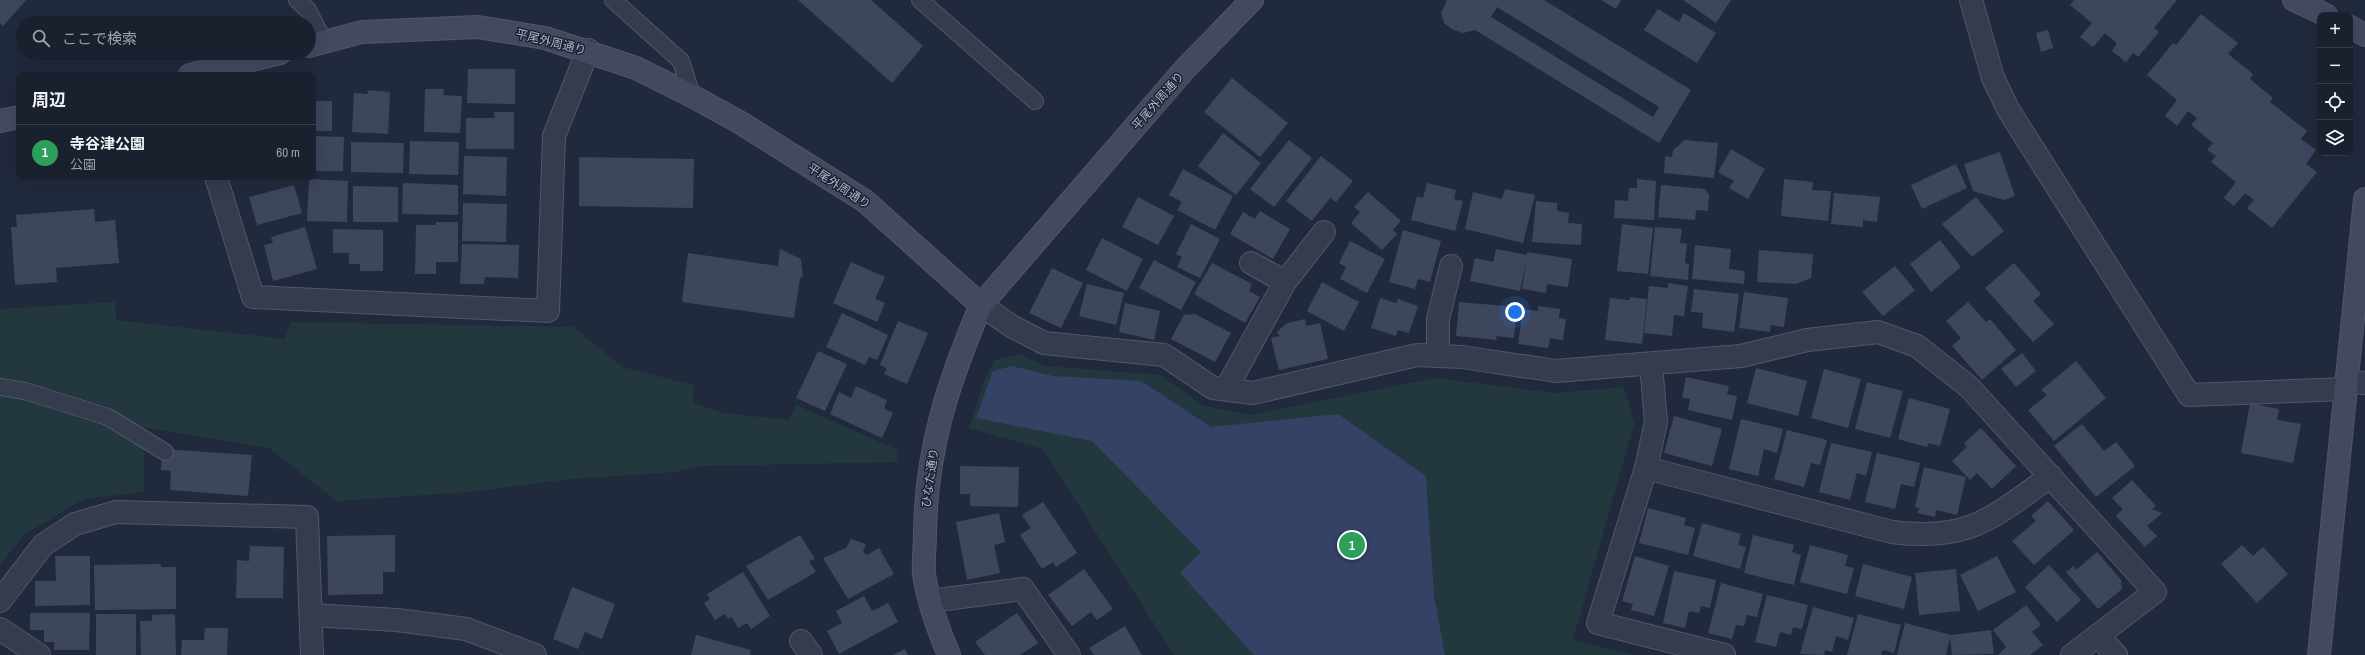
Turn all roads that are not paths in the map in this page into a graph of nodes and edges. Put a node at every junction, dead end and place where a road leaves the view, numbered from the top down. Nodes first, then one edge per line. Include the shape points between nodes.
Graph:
1 (297, 0) edge
2 (613, 0) edge
3 (920, 0) edge
4 (1252, 0) edge
5 (1971, 0) edge
6 (2294, 0) edge
7 (2320, 12) edge
8 (310, 16) edge
9 (2353, 29) edge
10 (2365, 35) edge
11 (317, 44) edge
12 (588, 50) junction
13 (251, 60) edge
14 (202, 72) edge
15 (692, 96) junction
16 (1035, 101) dead end
17 (16, 118) edge
18 (0, 121) edge
19 (217, 180) edge
20 (2365, 199) edge
21 (1324, 232) dead end
22 (1251, 263) dead end
23 (1451, 266) dead end
24 (1284, 282) junction
25 (981, 305) junction
26 (1438, 356) junction
27 (1651, 364) junction
28 (2353, 384) edge
29 (0, 387) edge
30 (1226, 389) junction
31 (165, 452) dead end
32 (1646, 468) junction
33 (2051, 476) junction
34 (0, 601) edge
35 (930, 601) junction
36 (311, 615) junction
37 (0, 629) edge
38 (2098, 636) junction
39 (1711, 653) edge
40 (39, 655) edge
41 (312, 655) edge
42 (535, 655) edge
43 (949, 655) edge
44 (1069, 655) edge
45 (2072, 655) edge
46 (2116, 655) edge
47 (2319, 655) edge

1 - 8 lane via 308,10
2 - 15 lane via 681,60
3 - 16 lane
4 - 25 street, 平尾外周通り via 1184,70
5 - 28 street via 1993,78 2009,111 2189,395
6 - 7 street
9 - 10 street
11 - 12 street, 平尾外周通り via 362,32 478,26 545,38
12 - 15 street, 平尾外周通り via 636,68
12 - 19 street via 554,136 548,311 253,297
13 - 14 street
15 - 25 street, 平尾外周通り via 865,202
17 - 18 street
20 - 28 street
21 - 24 street
22 - 24 street
23 - 26 street via 1438,319
24 - 30 street
25 - 30 street via 1012,327 1044,344 1164,355 1213,388
25 - 35 street, ひなた通り via 959,356 939,417 926,496 924,573
26 - 27 street via 1462,357 1556,371
26 - 30 street via 1417,355 1253,392
27 - 32 street via 1656,422
27 - 33 street via 1741,356 1807,340 1878,332 1917,346 1969,387
28 - 47 street
29 - 31 lane via 25,391 108,417
32 - 33 street via 1892,532 1922,536 1962,531 1995,517
32 - 39 street via 1598,623
33 - 38 street via 2155,592
34 - 36 street via 43,545 75,524 116,512 308,517
35 - 43 street, ひなた通り via 934,620
35 - 44 street via 1023,589
36 - 41 street
36 - 42 street via 397,620 466,629
37 - 40 street
38 - 45 street
38 - 46 street

